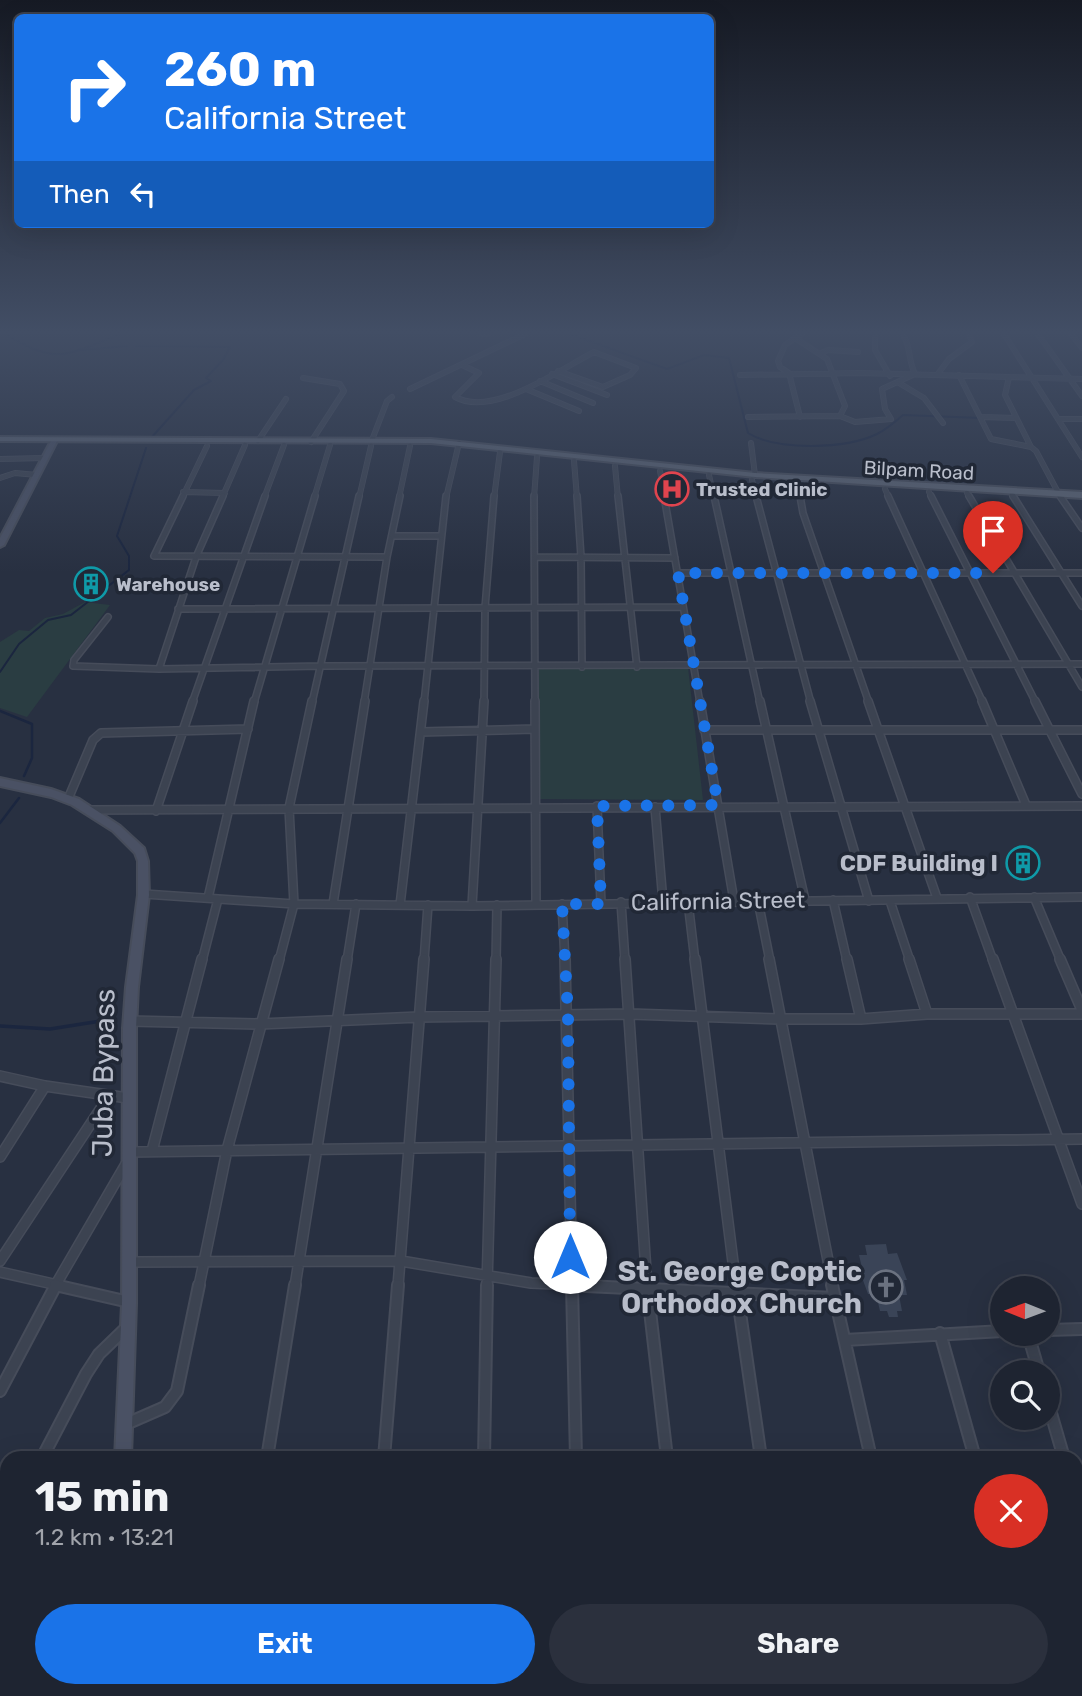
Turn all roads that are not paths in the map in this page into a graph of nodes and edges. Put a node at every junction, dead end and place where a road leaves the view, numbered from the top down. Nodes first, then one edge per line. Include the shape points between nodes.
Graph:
1 (276, 413) edge
2 (330, 413) edge
3 (382, 413) edge
4 (799, 413) edge
5 (841, 413) edge
6 (887, 413) edge
7 (938, 413) edge
8 (979, 413) edge
9 (1014, 413) edge
10 (1054, 413) edge
11 (840, 416) junction
12 (748, 417) dead end
13 (800, 417) junction
14 (981, 417) junction
15 (1016, 418) junction
16 (1058, 419) junction
17 (1082, 419) edge
18 (943, 423) dead end
19 (0, 439) edge
20 (54, 441) junction
21 (258, 441) junction
22 (312, 442) junction
23 (371, 443) junction
24 (751, 443) dead end
25 (0, 445) edge
26 (245, 445) junction
27 (284, 445) junction
28 (330, 445) junction
29 (458, 445) junction
30 (207, 446) junction
31 (410, 446) junction
32 (1031, 447) junction
33 (500, 452) junction
34 (537, 457) junction
35 (1082, 457) edge
36 (45, 458) junction
37 (0, 459) edge
38 (574, 461) junction
39 (615, 466) junction
40 (660, 471) junction
41 (37, 475) junction
42 (709, 475) junction
43 (753, 477) junction
44 (0, 478) edge
45 (796, 480) junction
46 (885, 489) junction
47 (183, 492) junction
48 (929, 492) junction
49 (225, 493) junction
50 (967, 493) junction
51 (1012, 495) junction
52 (1060, 496) junction
53 (1082, 498) edge
54 (1082, 528) edge
55 (392, 536) junction
56 (441, 536) junction
57 (0, 545) edge
58 (196, 557) junction
59 (243, 557) junction
60 (294, 557) junction
61 (387, 557) junction
62 (536, 557) junction
63 (581, 557) junction
64 (626, 558) junction
65 (675, 558) junction
66 (344, 559) junction
67 (678, 573) junction
68 (730, 573) junction
69 (775, 573) junction
70 (824, 573) junction
71 (925, 573) junction
72 (970, 573) junction
73 (1016, 573) junction
74 (1061, 573) junction
75 (1082, 573) edge
76 (1082, 606) edge
77 (629, 607) junction
78 (684, 607) junction
79 (380, 608) junction
80 (485, 608) junction
81 (178, 609) junction
82 (223, 609) junction
83 (282, 609) junction
84 (332, 609) junction
85 (433, 609) junction
86 (535, 609) junction
87 (579, 609) junction
88 (108, 617) dead end
89 (1070, 664) junction
90 (1082, 664) edge
91 (967, 665) junction
92 (1017, 665) junction
93 (321, 666) junction
94 (428, 666) junction
95 (694, 666) junction
96 (751, 666) junction
97 (800, 666) junction
98 (857, 666) junction
99 (262, 667) junction
100 (371, 667) junction
101 (486, 667) junction
102 (534, 667) junction
103 (582, 667) junction
104 (637, 667) junction
105 (206, 668) junction
106 (159, 669) junction
107 (1082, 687) edge
108 (248, 729) junction
109 (534, 729) junction
110 (705, 730) junction
111 (765, 730) junction
112 (817, 730) junction
113 (878, 730) junction
114 (995, 730) junction
115 (1049, 730) junction
116 (1082, 730) edge
117 (184, 731) junction
118 (482, 731) junction
119 (421, 732) junction
120 (1, 783) edge
121 (1082, 794) edge
122 (68, 799) junction
123 (905, 804) junction
124 (718, 805) junction
125 (842, 805) junction
126 (1026, 805) junction
127 (597, 806) junction
128 (784, 806) junction
129 (1082, 806) edge
130 (534, 807) junction
131 (655, 807) junction
132 (230, 808) junction
133 (289, 808) junction
134 (414, 808) junction
135 (478, 808) junction
136 (348, 809) junction
137 (86, 810) junction
138 (156, 811) junction
139 (144, 894) junction
140 (970, 897) junction
141 (1034, 897) junction
142 (1082, 897) edge
143 (937, 898) junction
144 (213, 899) junction
145 (805, 900) junction
146 (833, 900) junction
147 (734, 901) junction
148 (758, 901) junction
149 (869, 901) junction
150 (890, 901) junction
151 (621, 902) junction
152 (663, 902) junction
153 (688, 902) junction
154 (294, 904) junction
155 (332, 904) junction
156 (356, 904) junction
157 (562, 904) junction
158 (601, 904) junction
159 (400, 905) junction
160 (428, 905) junction
161 (497, 905) junction
162 (536, 905) junction
163 (472, 906) junction
164 (1082, 1012) edge
165 (630, 1014) junction
166 (927, 1014) junction
167 (568, 1015) junction
168 (702, 1015) junction
169 (1013, 1015) junction
170 (419, 1017) junction
171 (494, 1018) junction
172 (779, 1019) junction
173 (861, 1019) junction
174 (129, 1021) junction
175 (337, 1021) junction
176 (185, 1023) junction
177 (260, 1024) junction
178 (0, 1076) edge
179 (45, 1086) junction
180 (109, 1096) junction
181 (128, 1097) junction
182 (1058, 1139) junction
183 (1082, 1139) edge
184 (570, 1145) junction
185 (492, 1147) junction
186 (317, 1148) junction
187 (409, 1149) junction
188 (228, 1150) junction
189 (152, 1151) junction
190 (129, 1156) junction
191 (0, 1157) edge
192 (1082, 1204) edge
193 (0, 1261) edge
194 (203, 1261) junction
195 (401, 1261) junction
196 (130, 1262) junction
197 (297, 1262) junction
198 (0, 1272) edge
199 (485, 1275) junction
200 (571, 1285) junction
201 (55, 1286) junction
202 (647, 1289) junction
203 (737, 1293) junction
204 (835, 1298) junction
205 (128, 1302) junction
206 (129, 1326) junction
207 (1082, 1329) edge
208 (1060, 1330) edge
209 (990, 1331) edge
210 (940, 1333) junction
211 (845, 1340) junction
212 (0, 1391) edge
213 (126, 1424) junction
214 (1056, 1430) edge
215 (46, 1451) edge
216 (124, 1451) edge
217 (268, 1451) edge
218 (385, 1451) edge
219 (484, 1451) edge
220 (576, 1451) edge
221 (666, 1451) edge
222 (760, 1451) edge
223 (869, 1451) edge
224 (973, 1451) edge
225 (1062, 1451) edge

1 - 21 street
2 - 22 street
3 - 23 street
4 - 13 street
5 - 11 street
6 - 11 street via 891,419 855,422
7 - 18 street
8 - 14 street
9 - 15 street
10 - 16 street
11 - 13 street
12 - 13 street
14 - 15 street
14 - 32 street via 994,441
15 - 32 street
16 - 17 street
16 - 35 street
19 - 20 main road
20 - 21 main road
20 - 36 main road
21 - 22 main road
22 - 23 main road
23 - 28 main road
23 - 29 main road
23 - 31 main road
23 - 66 street
24 - 43 street
25 - 30 main road
26 - 27 main road
26 - 30 main road
26 - 49 street
27 - 28 main road
27 - 59 street
28 - 60 street
29 - 31 main road
29 - 33 main road
29 - 43 main road
29 - 56 street via 447,484
30 - 47 street
31 - 55 street
32 - 52 street
33 - 34 main road
33 - 80 street
34 - 38 main road
34 - 62 street
36 - 37 street
36 - 41 main road
38 - 39 main road
38 - 63 street
39 - 40 main road
39 - 64 street
40 - 42 main road
40 - 65 street
41 - 44 street via 15,473
41 - 57 main road
42 - 43 main road
42 - 68 street
43 - 45 main road
43 - 69 street
45 - 46 main road
45 - 52 main road, Bilpam Road
45 - 70 street
46 - 48 main road
46 - 71 street
47 - 49 street
47 - 58 street via 154,556
48 - 50 main road
48 - 72 street
49 - 58 street
50 - 51 main road
50 - 73 street
51 - 52 main road
51 - 74 street
52 - 53 main road
52 - 54 street
55 - 56 street
55 - 61 street
56 - 85 street
58 - 59 street
58 - 81 street
59 - 60 street
59 - 82 street
60 - 66 street
60 - 83 street
61 - 66 street
61 - 79 street
62 - 63 street
62 - 86 street
63 - 64 street
63 - 87 street
64 - 65 street
64 - 77 street
65 - 67 street
66 - 84 street
67 - 68 street
67 - 78 street
68 - 69 street
68 - 96 street
69 - 70 street
69 - 97 street
70 - 71 street
70 - 98 street
71 - 72 street
71 - 91 street
72 - 73 street
72 - 92 street
73 - 74 street
73 - 89 street
74 - 75 street
74 - 76 street
77 - 78 street
77 - 87 street
77 - 104 street
78 - 95 street
79 - 84 street
79 - 85 street
79 - 100 street
80 - 85 street
80 - 86 street
80 - 101 street
81 - 82 street
81 - 106 street
82 - 83 street
82 - 105 street
83 - 84 street
83 - 99 street
84 - 93 street
85 - 94 street
86 - 87 street
86 - 102 street
87 - 103 street
88 - 106 street via 73,666
89 - 90 street
89 - 92 street
89 - 107 street
91 - 92 street
91 - 98 street
91 - 114 street
92 - 115 street
93 - 99 street
93 - 100 street
93 - 133 street
94 - 100 street
94 - 101 street
94 - 119 street
95 - 96 street
95 - 104 street
95 - 110 street
96 - 97 street
96 - 111 street
97 - 98 street
97 - 112 street
98 - 113 street
99 - 105 street
99 - 108 street
100 - 136 street
101 - 102 street
101 - 118 street
102 - 103 street
102 - 109 street
103 - 104 street
105 - 106 street
105 - 117 street
108 - 117 street
108 - 132 street
109 - 118 street
109 - 130 street
110 - 111 street
110 - 124 street
111 - 112 street
111 - 128 street
112 - 113 street
112 - 125 street
113 - 114 street
113 - 123 street
114 - 115 street
114 - 126 street
115 - 116 street
115 - 121 street
117 - 122 street via 98,734
117 - 138 street
118 - 119 street
118 - 135 street
119 - 134 street
120 - 122 main road, Juba Bypass
122 - 137 main road, Juba Bypass
123 - 125 street
123 - 126 street
123 - 143 street
124 - 128 street
124 - 131 street
124 - 147 street
125 - 128 street
125 - 149 street
126 - 129 street
127 - 130 street
127 - 131 street
127 - 158 street
128 - 145 street
130 - 135 street
130 - 162 street
131 - 152 street
132 - 133 street
132 - 138 street
132 - 144 street
133 - 136 street
133 - 154 street
134 - 135 street
134 - 136 street
134 - 159 street
135 - 163 street
136 - 155 street
137 - 138 street
137 - 139 main road, Juba Bypass via 140,851 146,877
139 - 144 street, California Street
139 - 174 main road, Juba Bypass
140 - 141 street, California Street
140 - 143 street, California Street
140 - 169 street
141 - 142 street, California Street
141 - 164 street
143 - 150 street, California Street
144 - 154 street, California Street
144 - 176 street
145 - 146 street, California Street
145 - 148 street, California Street
146 - 149 street, California Street
146 - 173 street
147 - 148 street, California Street
147 - 153 street, California Street
148 - 172 street
149 - 150 street, California Street
150 - 166 street
151 - 152 street, California Street
151 - 158 street, California Street
151 - 165 street
152 - 153 street, California Street
153 - 168 street
154 - 155 street, California Street
154 - 177 street
155 - 156 street, California Street
156 - 159 street, California Street
156 - 175 street
157 - 158 street, California Street
157 - 162 street, California Street
157 - 167 street
159 - 160 street, California Street
160 - 163 street, California Street
160 - 170 street
161 - 162 street, California Street
161 - 163 street, California Street
161 - 171 street
164 - 169 street
165 - 167 street
165 - 168 street
165 - 202 street
166 - 169 street
166 - 173 street
167 - 171 street
167 - 184 street
168 - 172 street
168 - 203 street
169 - 182 street
170 - 171 street
170 - 175 street
170 - 187 street
171 - 185 street
172 - 173 street
172 - 204 street
174 - 176 street
174 - 181 main road, Juba Bypass
175 - 177 street
175 - 186 street
176 - 177 street
176 - 189 street
177 - 188 street
178 - 179 street
179 - 180 street
179 - 191 street
180 - 181 street
180 - 193 street
181 - 190 main road, Juba Bypass
182 - 183 street
182 - 184 street
182 - 192 street
184 - 185 street
184 - 200 street
185 - 187 street
185 - 199 street
186 - 187 street
186 - 188 street
186 - 197 street
187 - 195 street
188 - 189 street
188 - 194 street
189 - 190 street
190 - 196 main road, Juba Bypass
190 - 201 street
194 - 196 street
194 - 197 street
194 - 213 street via 177,1391 165,1407
195 - 197 street
195 - 199 street
195 - 218 street
196 - 205 main road, Juba Bypass
197 - 217 street
198 - 201 street
199 - 200 street
199 - 219 street
200 - 202 street
200 - 220 street
201 - 205 street
201 - 212 street
202 - 203 street
202 - 221 street
203 - 204 street
203 - 222 street
204 - 211 street
205 - 206 main road, Juba Bypass
206 - 213 main road, Juba Bypass
206 - 215 street via 99,1353
207 - 208 street
209 - 210 street
210 - 211 street
210 - 224 street
211 - 223 street
213 - 216 main road, Juba Bypass
214 - 225 street

